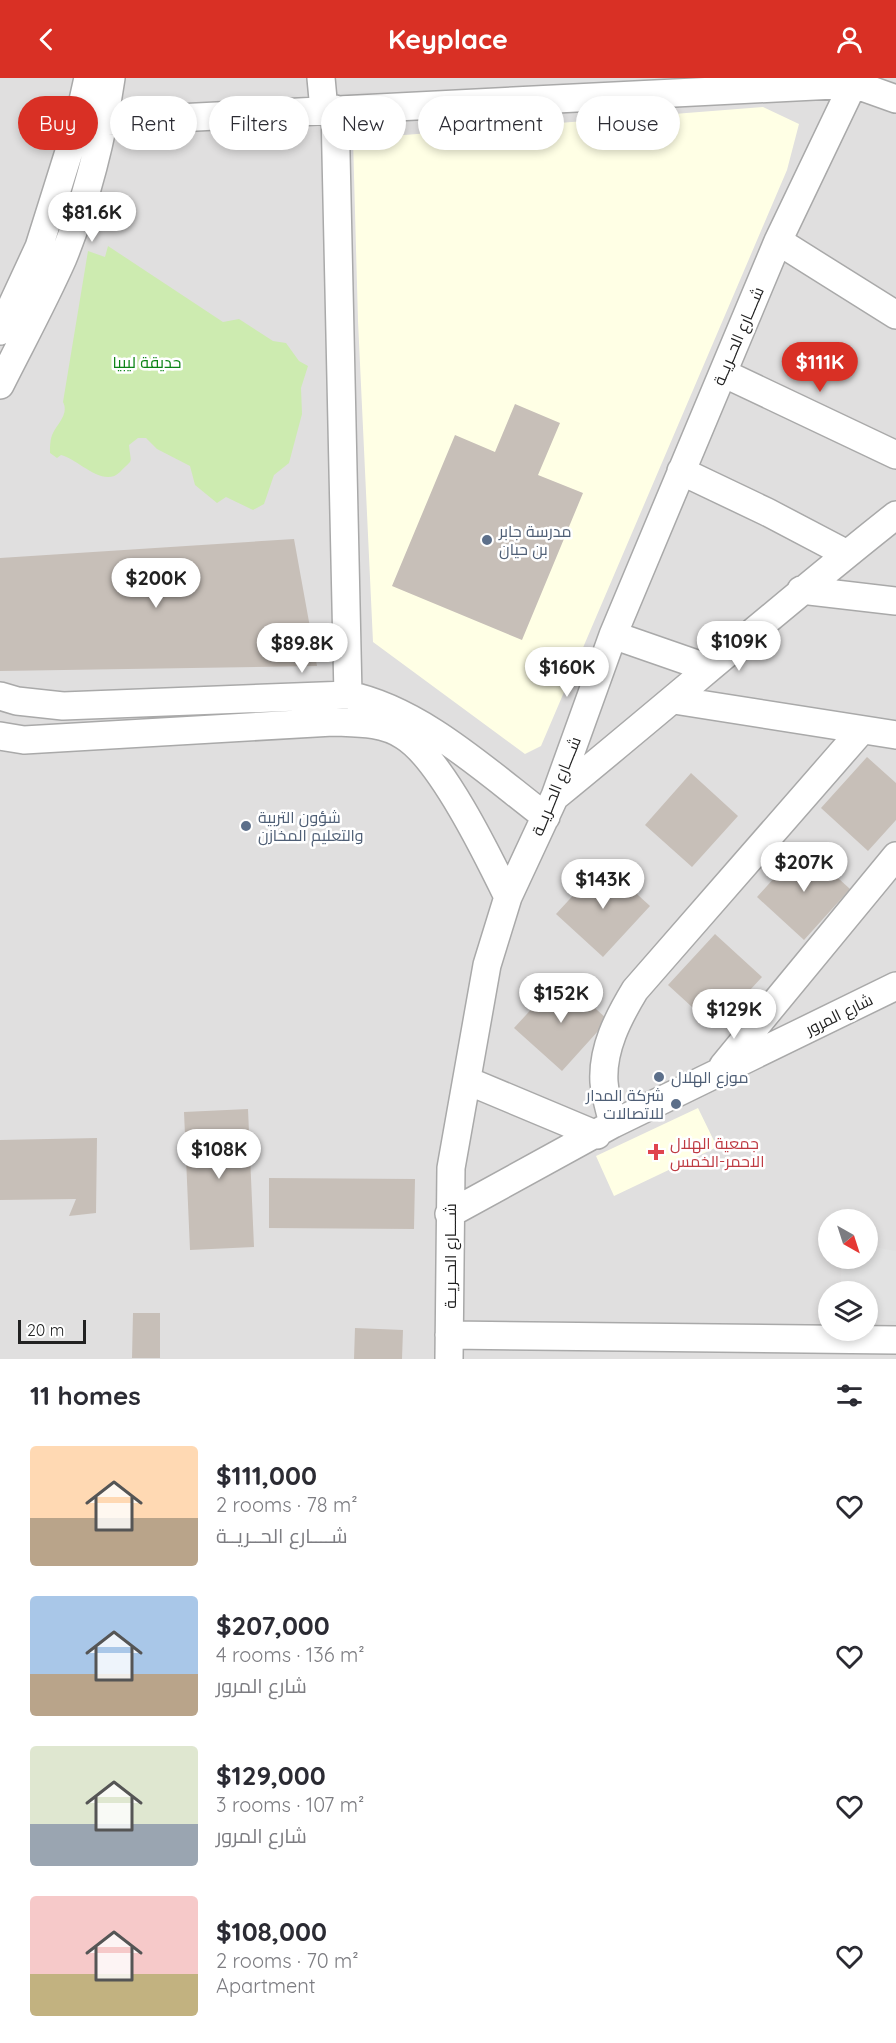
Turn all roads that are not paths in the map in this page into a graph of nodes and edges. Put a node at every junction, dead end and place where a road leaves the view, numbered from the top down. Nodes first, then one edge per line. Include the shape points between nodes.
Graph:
1 (88, 78) edge
2 (111, 78) edge
3 (321, 78) edge
4 (855, 81) edge
5 (472, 90) edge
6 (84, 96) edge
7 (326, 96) edge
8 (406, 99) edge
9 (896, 99) edge
10 (321, 109) edge
11 (105, 121) junction
12 (98, 122) edge
13 (70, 150) edge
14 (331, 150) edge
15 (778, 241) junction
16 (896, 315) edge
17 (0, 331) edge
18 (723, 373) junction
19 (0, 385) edge
20 (896, 455) edge
21 (681, 471) junction
22 (896, 515) edge
23 (847, 554) junction
24 (801, 590) junction
25 (896, 601) edge
26 (613, 635) junction
27 (708, 668) junction
28 (348, 695) junction
29 (0, 696) edge
30 (674, 700) junction
31 (861, 731) junction
32 (896, 735) edge
33 (0, 736) edge
34 (550, 807) junction
35 (896, 856) edge
36 (508, 897) junction
37 (896, 986) edge
38 (717, 1073) junction
39 (468, 1081) junction
40 (605, 1129) junction
41 (449, 1214) junction
42 (896, 1340) edge
43 (449, 1347) edge

1 - 6 street
2 - 11 street
3 - 7 street
4 - 5 street
4 - 9 street
4 - 15 street, شــــارع الحــريــة
5 - 8 street
10 - 11 street
11 - 12 street
11 - 19 street via 62,258
13 - 17 street via 39,247
14 - 28 street
15 - 16 street
15 - 18 street, شــــارع الحــريــة
18 - 20 street
18 - 21 street, شــــارع الحــريــة
21 - 23 street
21 - 26 street, شــــارع الحــريــة
22 - 23 street
23 - 24 street
24 - 25 street
24 - 27 street
26 - 27 street
26 - 34 street, شــــارع الحــريــة
27 - 30 street
28 - 29 street via 63,706
28 - 34 street via 377,701 430,728
30 - 31 street
30 - 34 street
31 - 32 street
31 - 40 street via 635,990 608,1047
33 - 36 street via 24,740 333,722 375,724 403,734 428,759 471,825
34 - 36 street, شــــارع الحــريــة
35 - 38 street, شارع المرور
36 - 39 street, شــــارع الحــريــة via 487,965
37 - 38 street, شارع المرور
38 - 40 street, شارع المرور
39 - 40 street
39 - 41 street, شــــارع الحــريــة via 451,1168
40 - 41 street, شارع المرور
41 - 43 street, شــــارع الحــريــة
42 - 43 street

